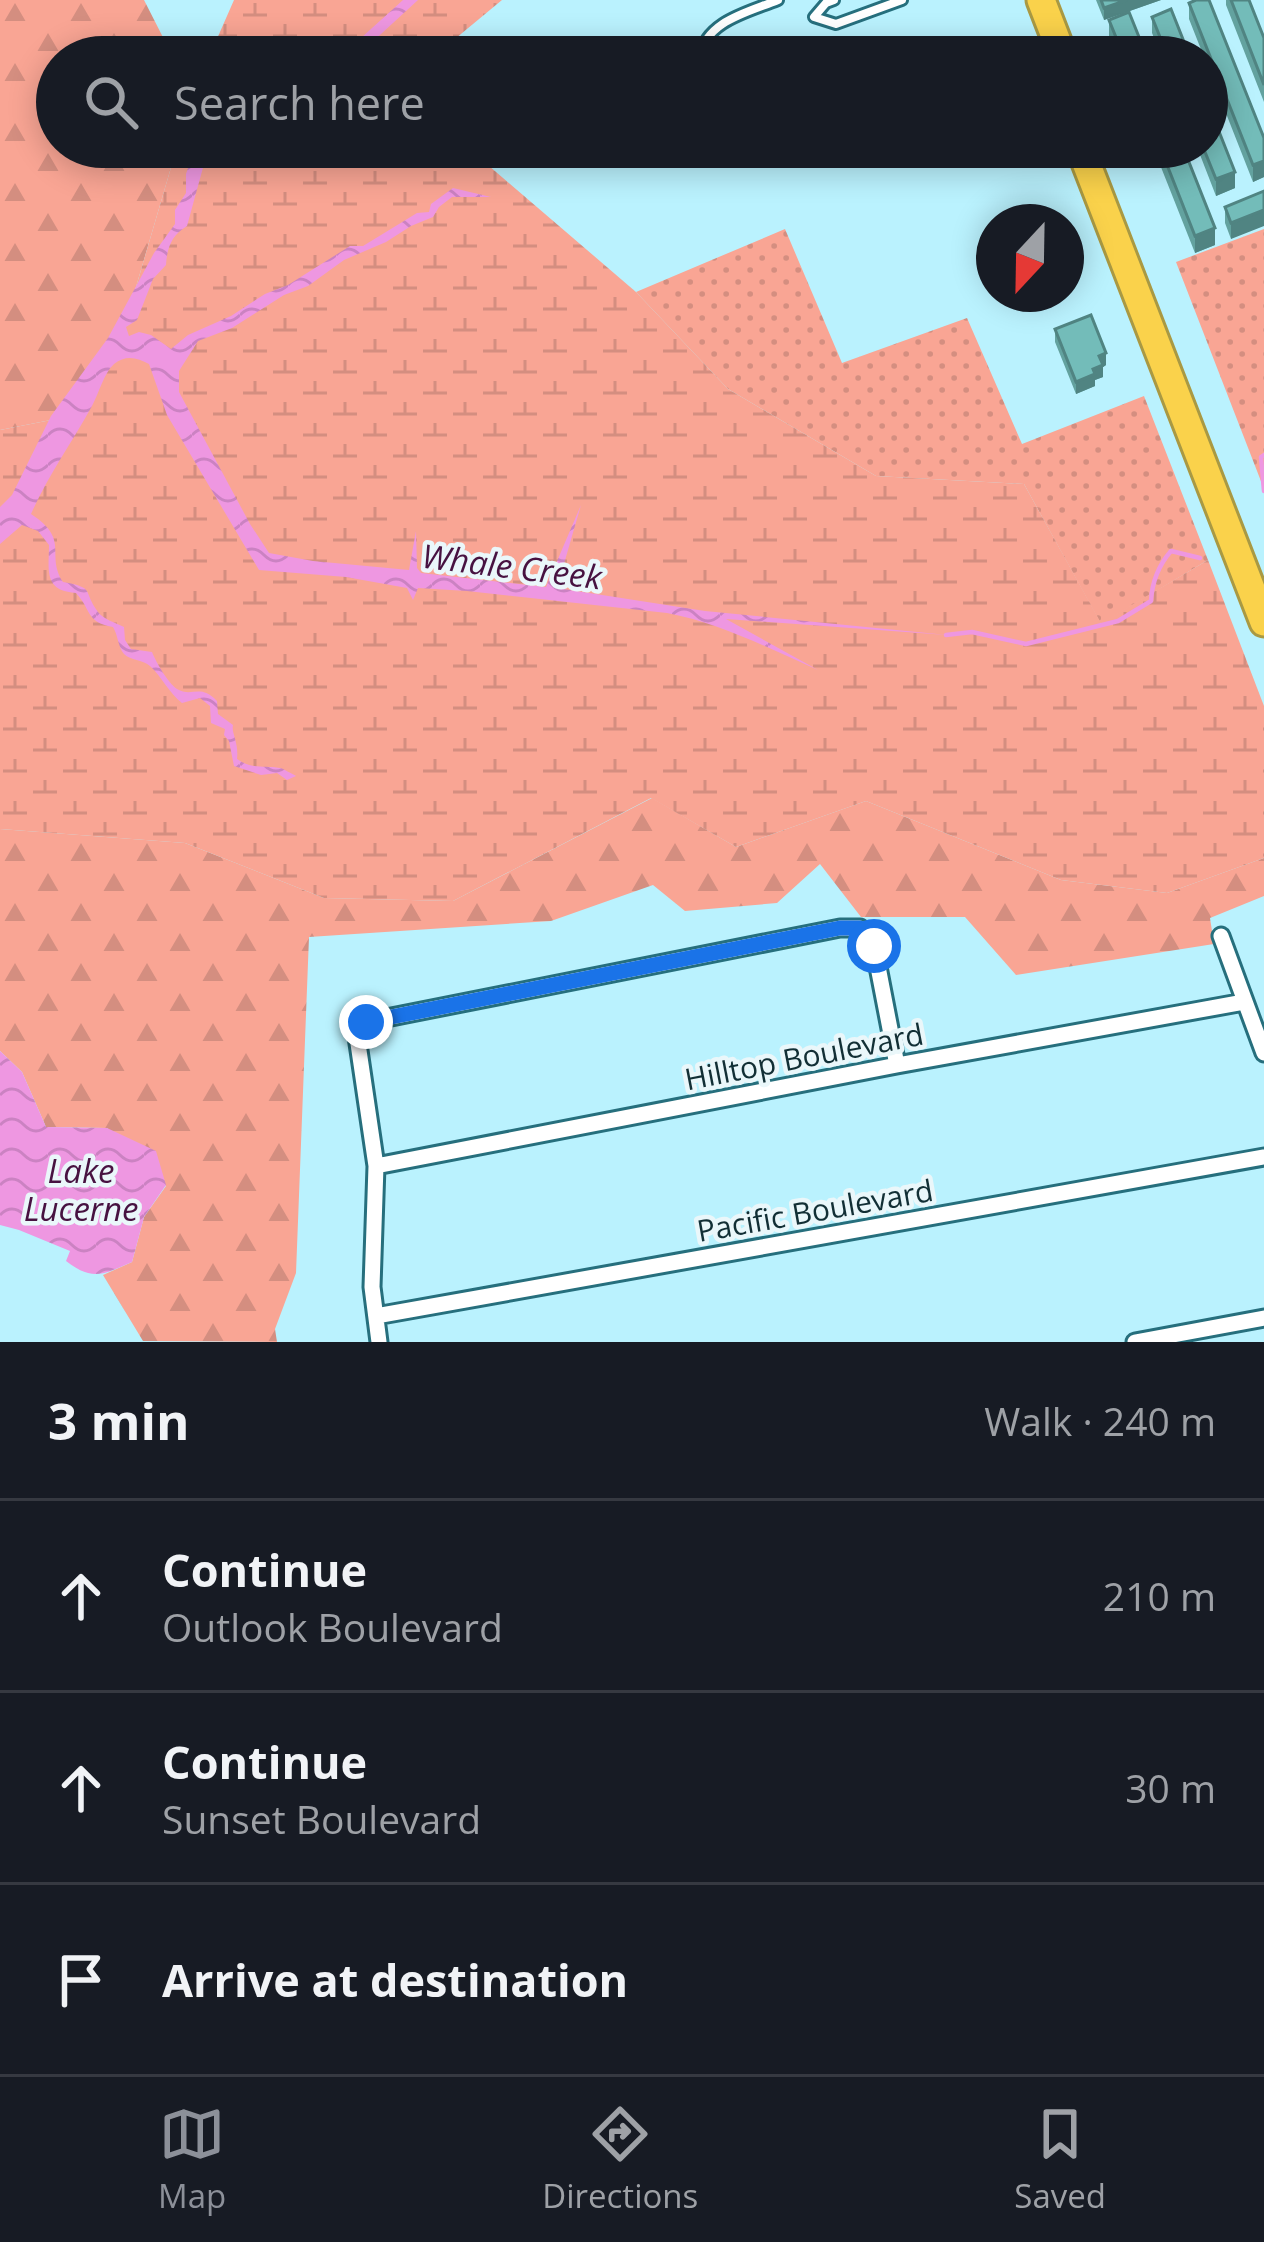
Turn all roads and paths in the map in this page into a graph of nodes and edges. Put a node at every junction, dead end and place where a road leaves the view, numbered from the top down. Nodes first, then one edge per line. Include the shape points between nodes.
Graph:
1 (778, 0) edge
2 (834, 0) edge
3 (856, 0) edge
4 (902, 0) edge
5 (1023, 0) edge
6 (1041, 0) edge
7 (864, 14) junction
8 (710, 36) edge
9 (1037, 36) edge
10 (1055, 36) edge
11 (1088, 168) edge
12 (1106, 168) edge
13 (1264, 572) edge
14 (1264, 622) edge
15 (1221, 936) dead end
16 (1244, 1002) junction
17 (1264, 1054) edge
18 (897, 1065) junction
19 (1264, 1157) edge
20 (376, 1166) junction
21 (376, 1316) junction
22 (1264, 1318) edge
23 (379, 1342) edge
24 (1135, 1342) edge

1 - 8 lane
2 - 7 lane via 814,17 836,24
3 - 7 lane
4 - 7 lane
5 - 9 highway
6 - 10 highway
11 - 14 highway
12 - 13 highway
15 - 16 street
16 - 17 street
16 - 18 street, Hilltop Boulevard
18 - 20 street, Hilltop Boulevard
18 - 20 street via 874,946 860,928 840,928 366,1022 356,1030
19 - 21 street, Pacific Boulevard
20 - 21 street
21 - 23 street
22 - 24 street

